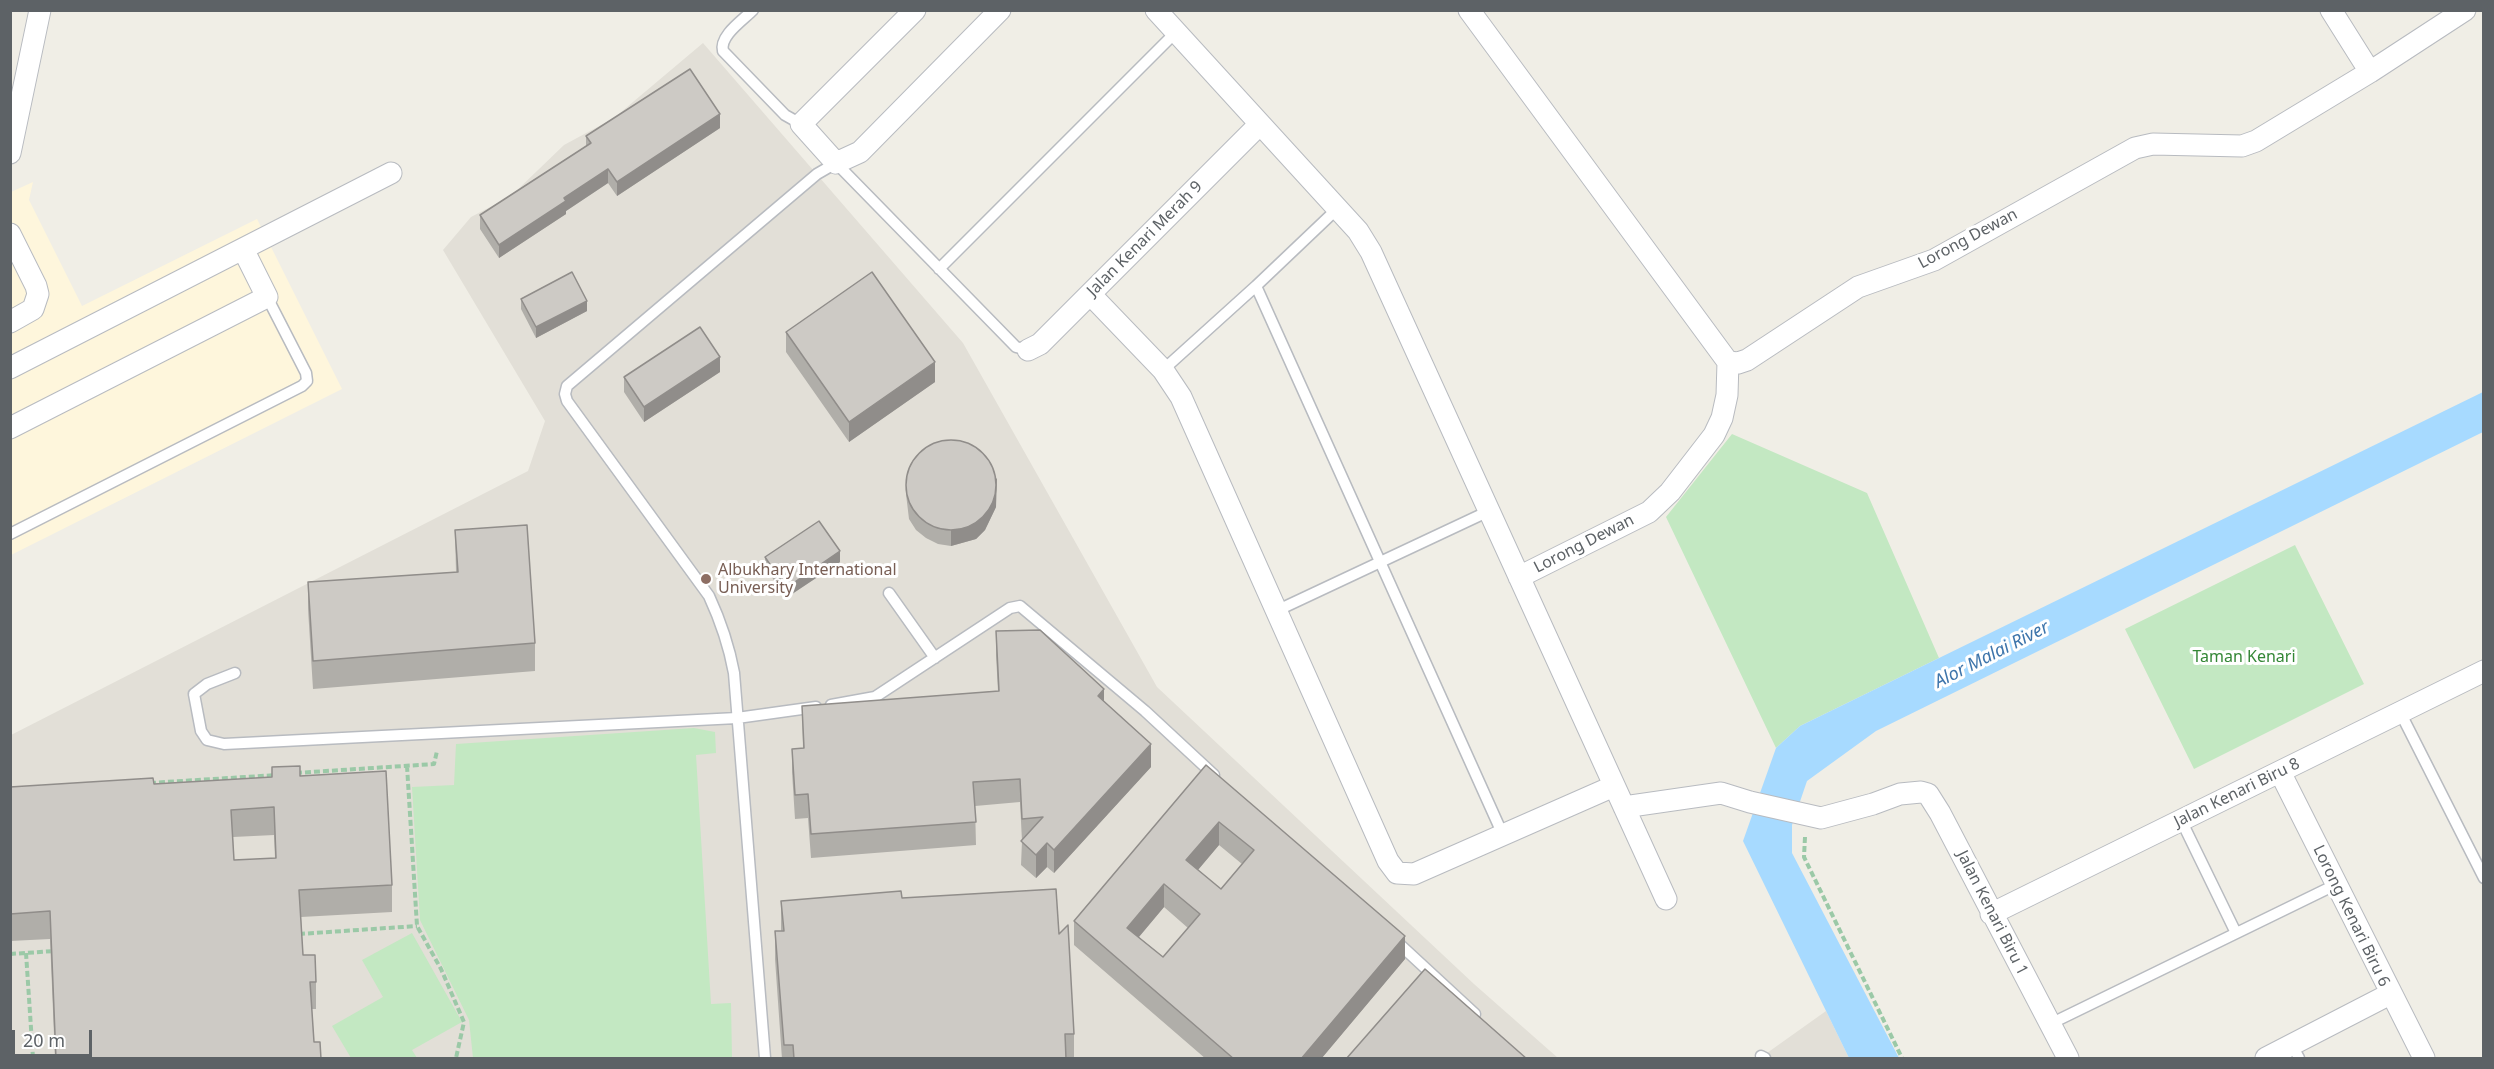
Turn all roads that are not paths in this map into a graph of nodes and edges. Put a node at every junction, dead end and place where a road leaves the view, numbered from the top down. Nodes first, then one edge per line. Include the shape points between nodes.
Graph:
1 (40, 10) edge
2 (753, 10) edge
3 (915, 10) edge
4 (1000, 10) edge
5 (1156, 10) edge
6 (1469, 10) edge
7 (2331, 10) edge
8 (2464, 10) edge
9 (1176, 32) junction
10 (2370, 72) junction
11 (801, 124) junction
12 (1260, 124) junction
13 (10, 153) edge
14 (836, 163) junction
15 (391, 173) dead end
16 (1337, 209) junction
17 (10, 234) edge
18 (243, 249) junction
19 (939, 269) junction
20 (1256, 286) junction
21 (1090, 294) junction
22 (267, 297) junction
23 (10, 322) edge
24 (1028, 350) joint
25 (1728, 362) junction
26 (10, 368) edge
27 (1163, 370) junction
28 (10, 428) edge
29 (1489, 512) junction
30 (10, 534) edge
31 (1380, 562) junction
32 (1519, 577) junction
33 (889, 593) dead end
34 (1276, 611) junction
35 (935, 658) junction
36 (2484, 671) edge
37 (235, 673) dead end
38 (2400, 712) junction
39 (737, 718) junction
40 (2280, 772) junction
41 (1224, 784) edge
42 (1614, 786) junction
43 (1624, 807) junction
44 (2181, 820) junction
45 (1503, 835) junction
46 (2484, 878) edge
47 (2336, 885) junction
48 (1666, 899) dead end
49 (1991, 914) junction
50 (1383, 929) edge
51 (2236, 933) junction
52 (2390, 994) junction
53 (1480, 1018) edge
54 (2049, 1024) junction
55 (2296, 1052) edge
56 (765, 1059) edge
57 (2068, 1059) edge
58 (2266, 1059) edge
59 (2424, 1059) edge

1 - 13 street
2 - 11 lane via 725,38 723,51 785,115
3 - 11 street
4 - 14 street via 860,152
5 - 9 street
6 - 25 street
7 - 10 street
8 - 10 street, Lorong Dewan
9 - 12 street
9 - 19 lane
10 - 25 street, Lorong Dewan via 2242,146 2153,144 2135,148 1934,260 1858,287 1747,360
11 - 14 street
12 - 16 street
12 - 21 street, Jalan Kenari Merah 9
14 - 19 lane
14 - 39 lane via 817,174 571,380 565,394 709,596 730,650
15 - 18 street
16 - 20 lane
16 - 29 street via 1371,252
17 - 23 street via 38,294 33,309
18 - 22 street
18 - 26 street
19 - 24 lane via 1016,346
20 - 27 lane
20 - 31 lane
21 - 24 street, Jalan Kenari Merah 9 via 1040,344
21 - 27 street
22 - 28 street
22 - 30 lane via 306,373 307,381 302,386
25 - 32 street, Lorong Dewan via 1722,418 1714,435 1670,492 1649,512
27 - 34 street via 1181,397
29 - 31 lane
29 - 32 street
31 - 34 lane
31 - 45 lane
32 - 42 street
33 - 35 lane
34 - 45 street via 1388,861 1397,873 1413,874
35 - 39 lane via 875,697
35 - 41 lane via 1010,608 1020,606 1145,711
36 - 38 street, Jalan Kenari Biru 8
37 - 39 lane via 194,694 201,731 207,740 224,744
38 - 40 street, Jalan Kenari Biru 8
38 - 46 lane
39 - 56 lane
40 - 44 street, Jalan Kenari Biru 8
40 - 47 street, Lorong Kenari Biru 6
42 - 43 street
42 - 45 street
43 - 48 street
43 - 49 street, Jalan Kenari Biru 1 via 1721,793 1813,817 1900,794 1928,794
44 - 49 street, Jalan Kenari Biru 8
44 - 51 lane
47 - 51 lane
47 - 52 street, Lorong Kenari Biru 6
49 - 54 street, Jalan Kenari Biru 1
50 - 53 lane
51 - 54 lane
52 - 55 street
52 - 59 street, Lorong Kenari Biru 6
54 - 57 street, Jalan Kenari Biru 1
55 - 58 street

